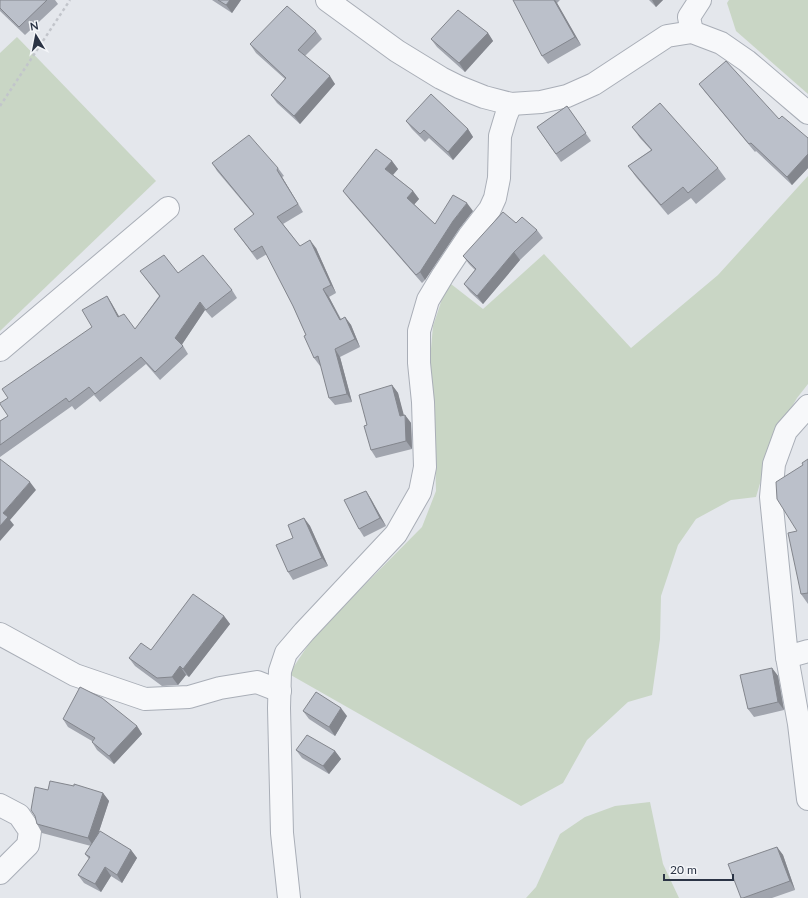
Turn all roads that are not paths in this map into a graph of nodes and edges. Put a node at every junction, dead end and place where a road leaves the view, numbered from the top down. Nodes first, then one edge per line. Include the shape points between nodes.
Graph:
1 (328, 0) edge
2 (700, 0) edge
3 (692, 32) junction
4 (511, 104) junction
5 (808, 113) edge
6 (168, 208) dead end
7 (0, 350) edge
8 (808, 406) edge
9 (0, 634) edge
10 (798, 654) edge
11 (280, 691) junction
12 (808, 799) edge
13 (0, 805) edge
14 (0, 873) edge
15 (289, 898) edge

1 - 4 street via 397,51 441,78 459,87
2 - 3 street via 689,17
3 - 4 street via 667,36 594,84 567,96 541,102
3 - 5 street via 721,43 747,61
4 - 11 street via 500,136 499,178 495,198 428,300 419,331 425,467 420,492 396,534 286,653 280,671
6 - 7 street
8 - 10 street via 786,431 774,464 771,497
9 - 11 street via 75,675 145,699 189,697 220,688 257,682
10 - 12 street via 799,724
11 - 15 street via 282,833
13 - 14 street via 19,815 30,831 28,845

